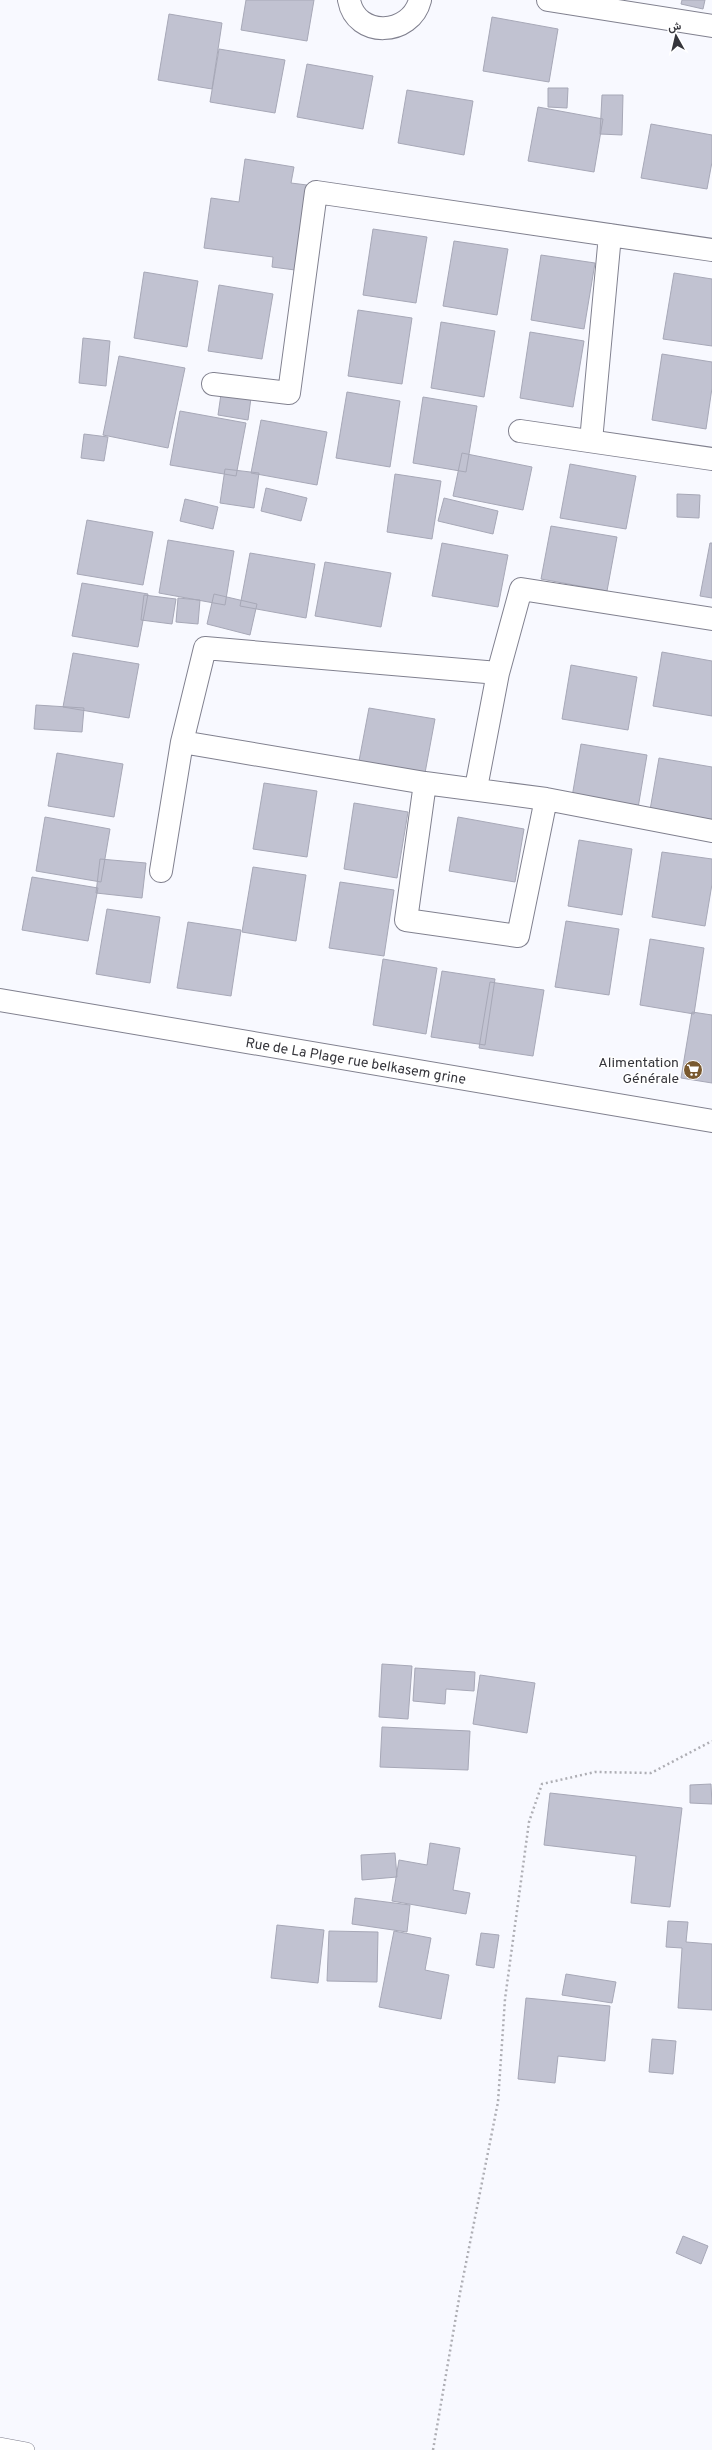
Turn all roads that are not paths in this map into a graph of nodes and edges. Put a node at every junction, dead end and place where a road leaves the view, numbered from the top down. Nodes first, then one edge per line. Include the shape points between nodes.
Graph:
1 (349, 0) edge
2 (420, 0) edge
3 (548, 0) edge
4 (712, 26) edge
5 (610, 235) junction
6 (712, 250) edge
7 (213, 384) dead end
8 (520, 431) dead end
9 (591, 441) junction
10 (712, 459) edge
11 (712, 619) edge
12 (498, 672) junction
13 (182, 742) junction
14 (425, 783) junction
15 (476, 788) junction
16 (546, 798) junction
17 (712, 831) edge
18 (161, 872) dead end
19 (0, 1000) edge
20 (712, 1121) edge
21 (0, 2445) edge
22 (27, 2450) edge

1 - 2 street via 356,16 366,24 388,29 400,26 410,18 418,8
3 - 4 street
5 - 6 street
5 - 7 street via 316,192 289,393
5 - 9 street
8 - 9 street
9 - 10 street
11 - 12 street via 521,589
12 - 13 street via 205,648
12 - 15 street
13 - 14 street
13 - 18 street
14 - 15 street
14 - 16 street via 406,920 518,936
15 - 16 street
16 - 17 street
19 - 20 street, Rue de La Plage rue belkasem grine
21 - 22 lane

